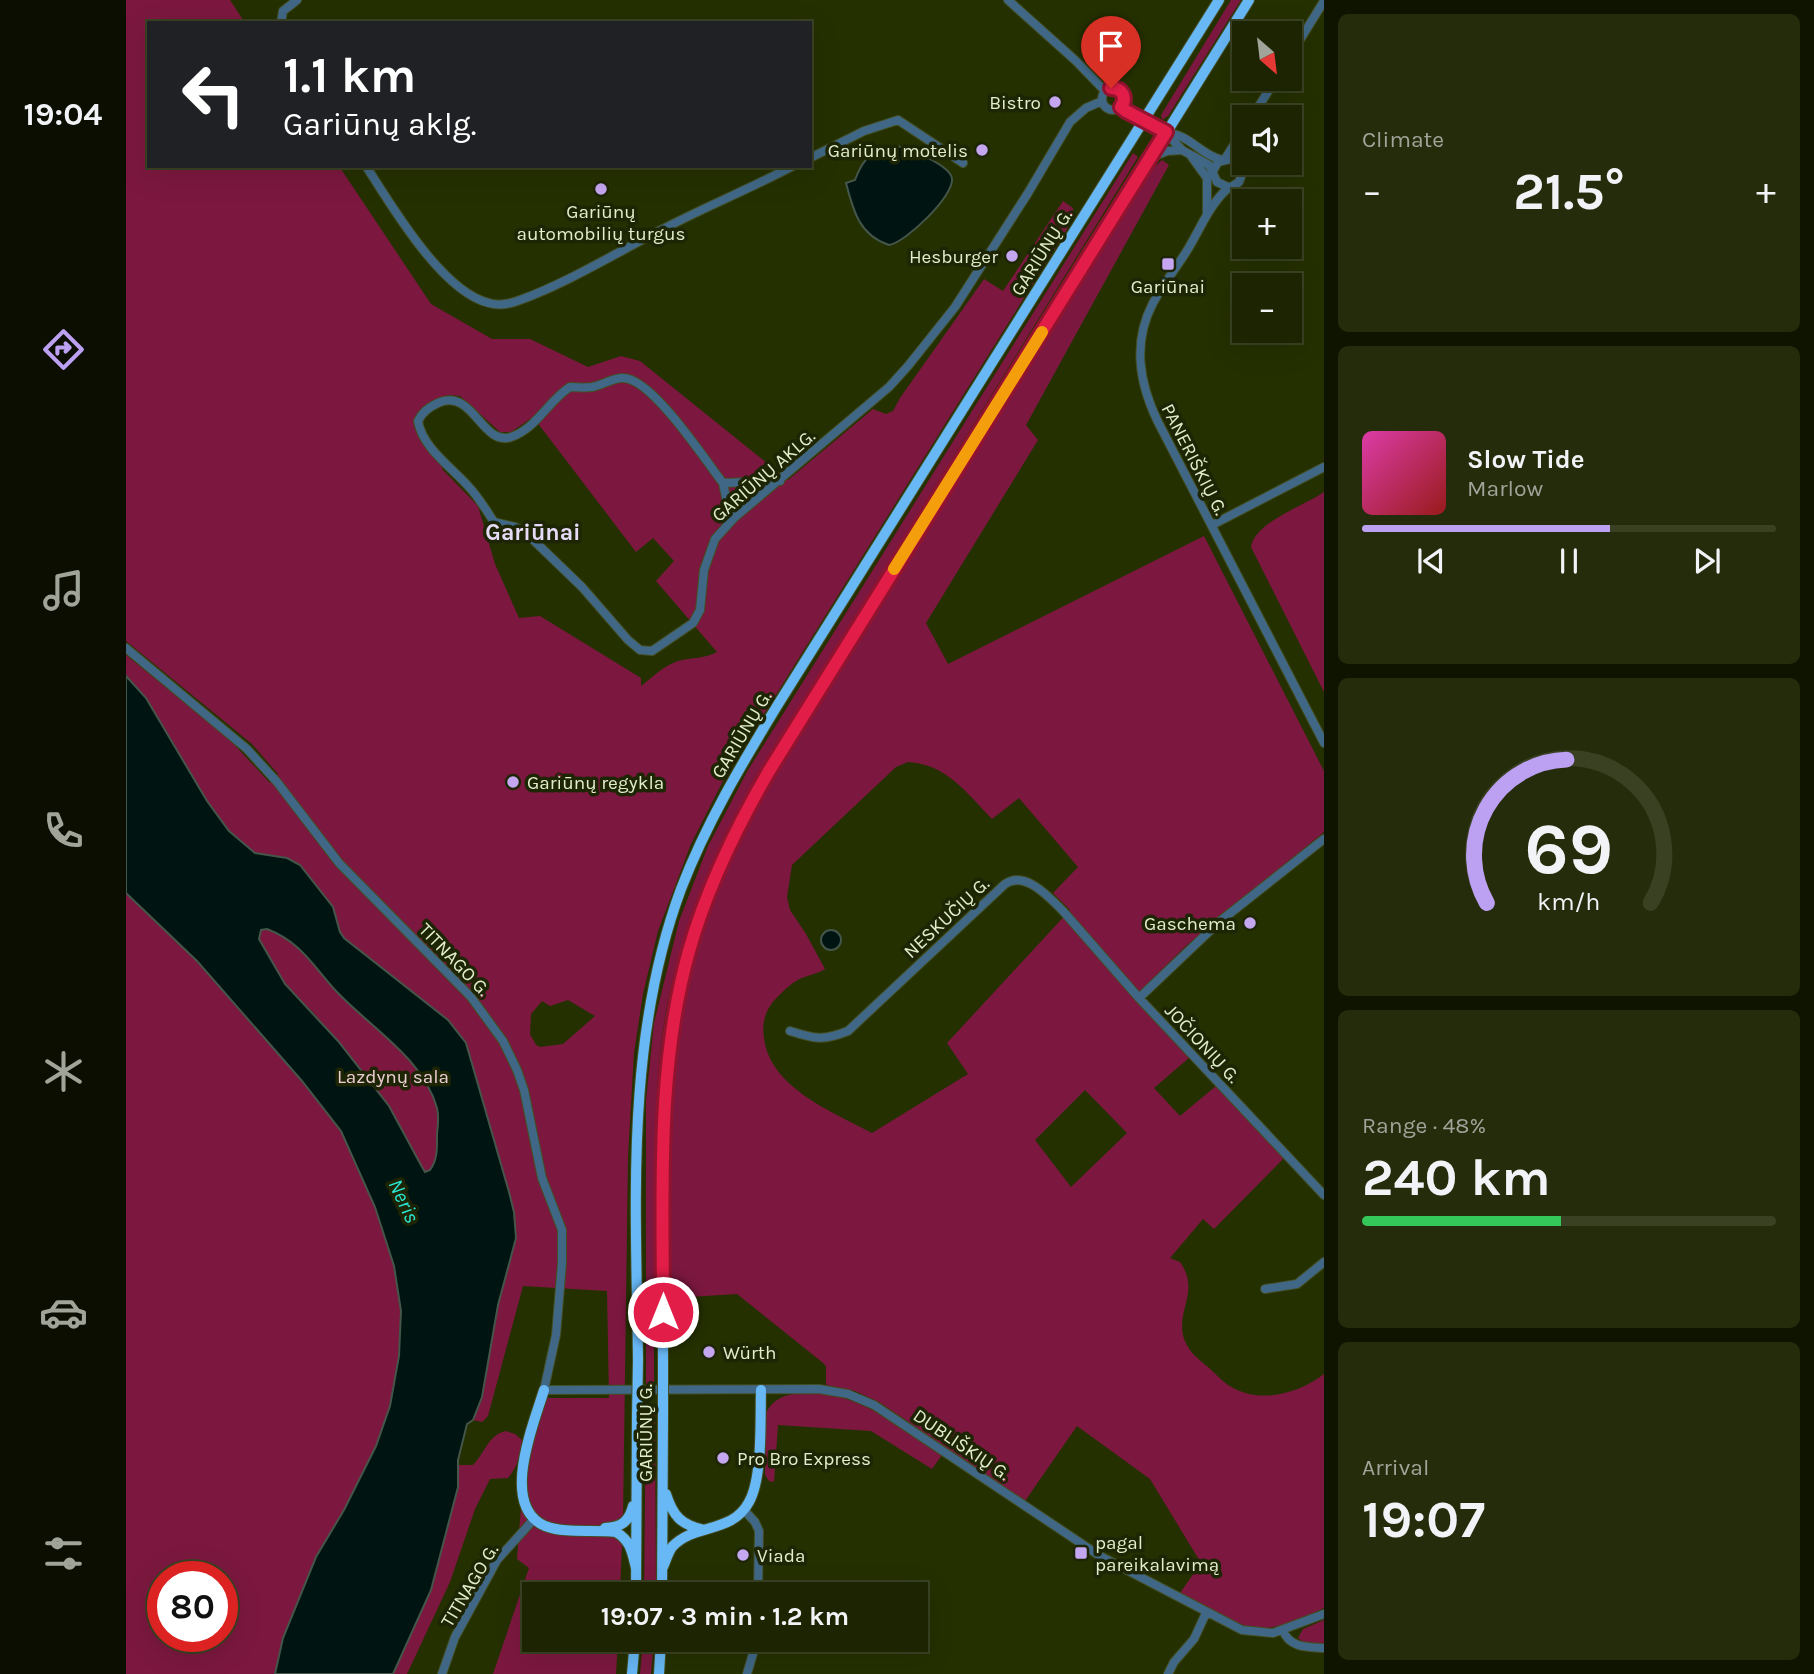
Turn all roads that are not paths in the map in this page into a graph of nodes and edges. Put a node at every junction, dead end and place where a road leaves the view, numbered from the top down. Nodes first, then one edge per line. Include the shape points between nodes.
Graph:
1 (297, 0) edge
2 (1008, 0) edge
3 (1219, 0) edge
4 (1249, 0) edge
5 (1324, 1) edge
6 (282, 21) edge
7 (1302, 37) edge
8 (1105, 91) junction
9 (1102, 101) junction
10 (1121, 107) junction
11 (1143, 122) junction
12 (1166, 132) junction
13 (1232, 147) edge
14 (1182, 150) junction
15 (1191, 156) junction
16 (812, 157) edge
17 (1151, 157) junction
18 (1224, 159) junction
19 (1232, 161) edge
20 (963, 163) dead end
21 (367, 168) edge
22 (789, 168) edge
23 (1213, 171) junction
24 (1241, 175) edge
25 (1217, 182) junction
26 (1228, 187) junction
27 (1077, 206) dead end
28 (1207, 213) junction
29 (1079, 223) junction
30 (1324, 467) edge
31 (780, 481) junction
32 (723, 483) junction
33 (734, 518) junction
34 (1212, 525) junction
35 (126, 648) edge
36 (1324, 743) edge
37 (1324, 839) edge
38 (1139, 998) junction
39 (790, 1031) dead end
40 (1324, 1195) edge
41 (1324, 1262) edge
42 (1265, 1289) dead end
43 (544, 1390) junction
44 (761, 1390) junction
45 (663, 1483) junction
46 (636, 1493) junction
47 (744, 1510) junction
48 (535, 1518) junction
49 (593, 1530) junction
50 (704, 1530) junction
51 (663, 1567) junction
52 (636, 1568) junction
53 (636, 1582) edge
54 (663, 1582) edge
55 (758, 1582) edge
56 (1206, 1613) junction
57 (1324, 1614) edge
58 (1283, 1630) junction
59 (1324, 1648) edge
60 (634, 1652) edge
61 (660, 1652) edge
62 (753, 1652) edge
63 (442, 1674) edge
64 (632, 1674) edge
65 (659, 1674) edge
66 (747, 1674) edge
67 (1168, 1674) edge

1 - 6 street via 284,11
2 - 8 street
3 - 11 highway, GARIŪNŲ G.
4 - 12 highway, GARIŪNŲ G.
5 - 7 street
8 - 9 street
8 - 10 street via 1115,88 1121,92
9 - 10 street via 1108,109
9 - 31 street, GARIŪNŲ AKLG. via 1070,122 955,307 908,366
10 - 11 street
11 - 12 highway
11 - 29 highway, GARIŪNŲ G.
12 - 14 street
12 - 17 highway, GARIŪNŲ G.
12 - 18 street via 1188,138 1207,154
13 - 18 street
14 - 15 street
14 - 17 street
15 - 23 street
15 - 28 street via 1206,178
16 - 20 street via 898,120
17 - 45 highway, GARIŪNŲ G., bridge via 782,749 715,876 689,952 668,1060
18 - 19 street
18 - 23 street
21 - 22 street via 406,228 438,266 471,295 500,304 533,295
23 - 25 street
24 - 26 street, PANERIŠKIŲ G. via 1236,185
25 - 26 street
25 - 28 street
26 - 28 street, PANERIŠKIŲ G.
27 - 29 highway
28 - 34 street, PANERIŠKIŲ G. via 1146,317 1140,366 1149,403
29 - 46 highway, GARIŪNŲ G., bridge via 736,775 681,890 654,984 641,1062 636,1164
30 - 34 street
31 - 32 street
31 - 33 street, GARIŪNŲ AKLG.
32 - 33 street
32 - 33 street, GARIŪNŲ AKLG. via 654,396 629,378 594,387 570,387 511,438 495,436 468,409 450,399 427,409 418,421 426,440 470,487 494,522 526,533 628,640 645,652 698,617 709,553
34 - 36 street, PANERIŠKIŲ G.
35 - 43 street, TITNAGO G. via 247,749 339,863 471,997 503,1041 524,1090 541,1178 562,1230 556,1335
37 - 38 street, JOČIONIŲ G. via 1219,922
38 - 39 street, NESKUČIŲ G. via 1051,899 1018,879 1005,884 848,1031 814,1039
38 - 40 street, JOČIONIŲ G.
41 - 42 street via 1297,1284
43 - 44 street, DUBLIŠKIŲ G.
43 - 48 highway via 521,1477 524,1501
44 - 47 highway via 757,1478
44 - 56 street, DUBLIŠKIŲ G. via 834,1390 874,1405 1100,1556
45 - 50 highway via 676,1516 685,1525
45 - 51 highway, GARIŪNŲ G.
46 - 49 highway via 625,1523
46 - 52 highway, GARIŪNŲ G.
47 - 50 highway via 730,1522
47 - 55 street via 759,1531
48 - 49 highway via 558,1529
48 - 63 street, TITNAGO G. via 497,1560 455,1637
49 - 52 highway via 624,1536
50 - 51 highway via 676,1544
51 - 54 highway, GARIŪNŲ G.
52 - 53 highway, GARIŪNŲ G.
56 - 58 street, DUBLIŠKIŲ G. via 1242,1630 1262,1634
56 - 67 street via 1194,1639
57 - 58 street
58 - 59 street via 1293,1644
60 - 64 highway
61 - 65 highway
62 - 66 street

